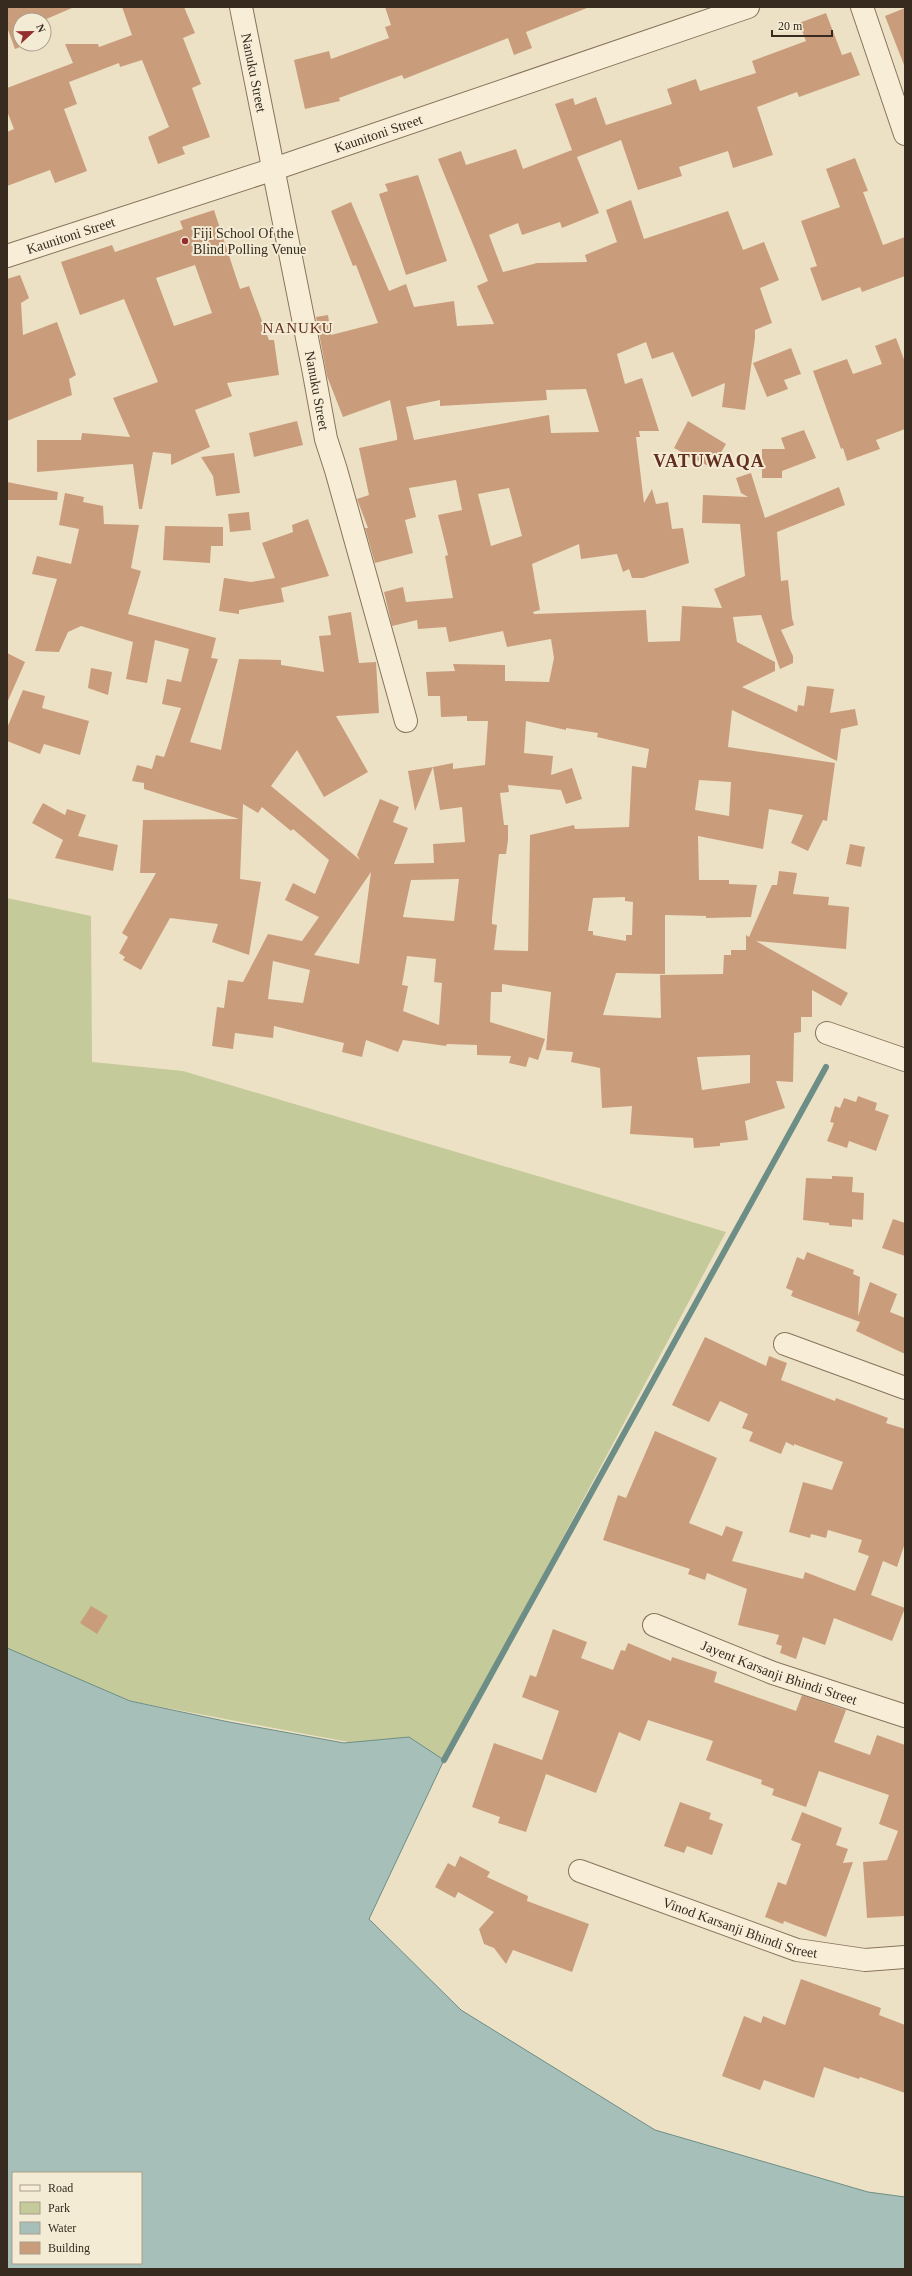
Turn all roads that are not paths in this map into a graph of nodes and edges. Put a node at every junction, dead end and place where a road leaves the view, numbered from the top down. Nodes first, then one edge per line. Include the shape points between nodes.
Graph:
1 (241, 7) edge
2 (748, 7) edge
3 (862, 7) edge
4 (905, 134) edge
5 (274, 169) junction
6 (7, 256) edge
7 (406, 721) dead end
8 (827, 1033) dead end
9 (905, 1060) edge
10 (785, 1344) dead end
11 (905, 1388) edge
12 (654, 1625) dead end
13 (905, 1716) edge
14 (580, 1871) dead end
15 (905, 1957) edge

1 - 5 street, Nanuku Street
2 - 5 street, Kaunitoni Street
3 - 4 street
5 - 6 street, Kaunitoni Street
5 - 7 street, Nanuku Street via 326,439
8 - 9 street
10 - 11 street
12 - 13 street, Jayent Karsanji Bhindi Street via 773,1673
14 - 15 street, Vinod Karsanji Bhindi Street via 797,1950 865,1960

